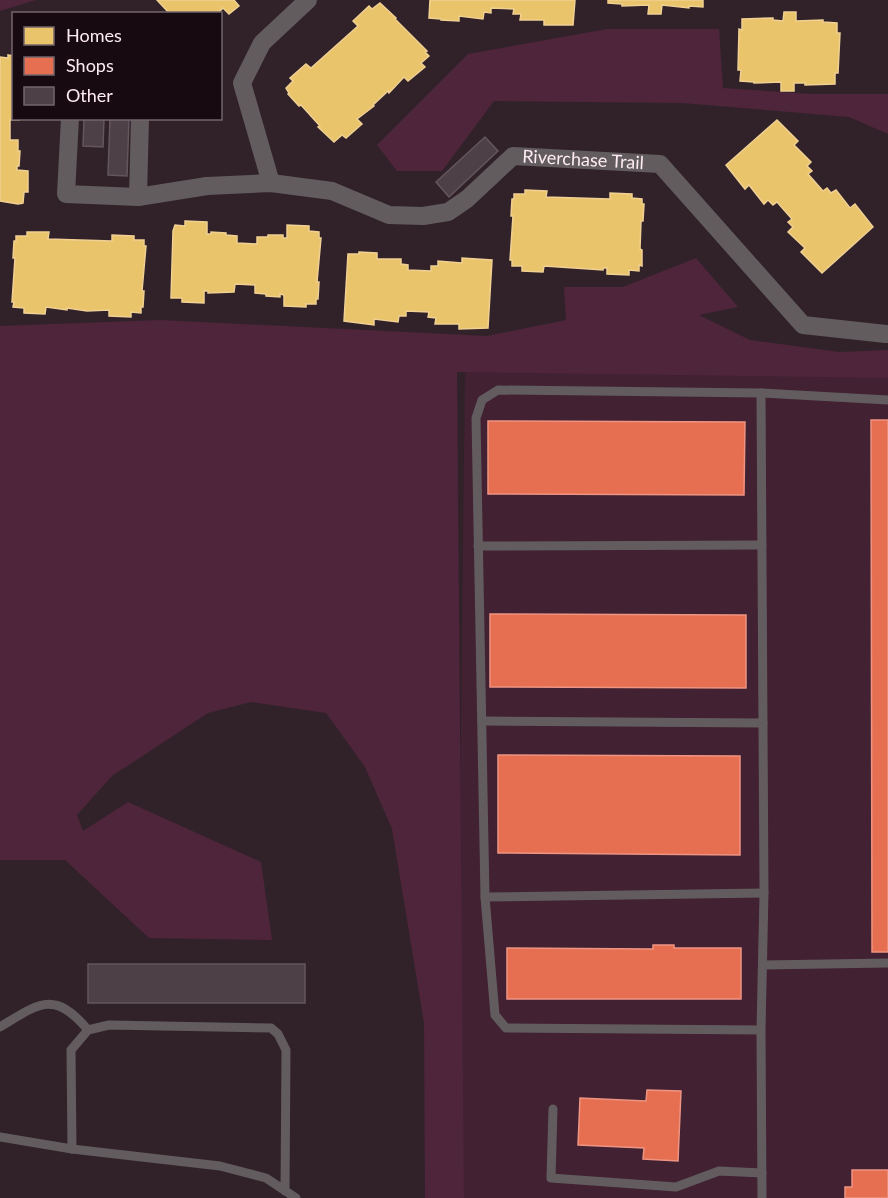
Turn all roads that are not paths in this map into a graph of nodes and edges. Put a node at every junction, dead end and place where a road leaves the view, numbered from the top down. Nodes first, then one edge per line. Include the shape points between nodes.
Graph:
1 (308, 0) edge
2 (70, 120) edge
3 (140, 120) edge
4 (271, 183) junction
5 (138, 197) junction
6 (887, 334) edge
7 (761, 393) junction
8 (888, 400) edge
9 (762, 545) junction
10 (478, 546) junction
11 (482, 721) junction
12 (763, 723) junction
13 (764, 893) junction
14 (485, 897) junction
15 (888, 963) edge
16 (763, 965) junction
17 (0, 1027) edge
18 (88, 1030) junction
19 (761, 1030) junction
20 (553, 1109) dead end
21 (0, 1137) edge
22 (72, 1149) junction
23 (762, 1173) junction
24 (285, 1191) junction
25 (296, 1198) edge
26 (762, 1198) edge

1 - 4 street via 262,43 242,83
2 - 5 street, Riverchase Trail via 66,194
3 - 5 street
4 - 5 street, Riverchase Trail via 207,186
4 - 6 street, Riverchase Trail via 332,191 389,215 423,216 448,212 467,200 513,156 660,164 803,325
7 - 8 lane
7 - 9 lane
7 - 10 lane via 498,390 482,400 476,418
9 - 10 lane
9 - 12 lane
10 - 11 lane
11 - 12 lane
11 - 14 lane
12 - 13 lane
13 - 14 lane
13 - 16 lane
14 - 19 lane via 495,1015 506,1028
15 - 16 lane
16 - 19 lane
17 - 18 lane via 37,1005 50,1004 69,1011
18 - 22 lane via 71,1050
18 - 24 lane via 109,1025 271,1028 286,1050
19 - 23 lane
20 - 23 lane via 550,1178 676,1187 718,1171
21 - 22 lane
22 - 24 lane via 220,1166 266,1178
23 - 26 lane
24 - 25 lane

